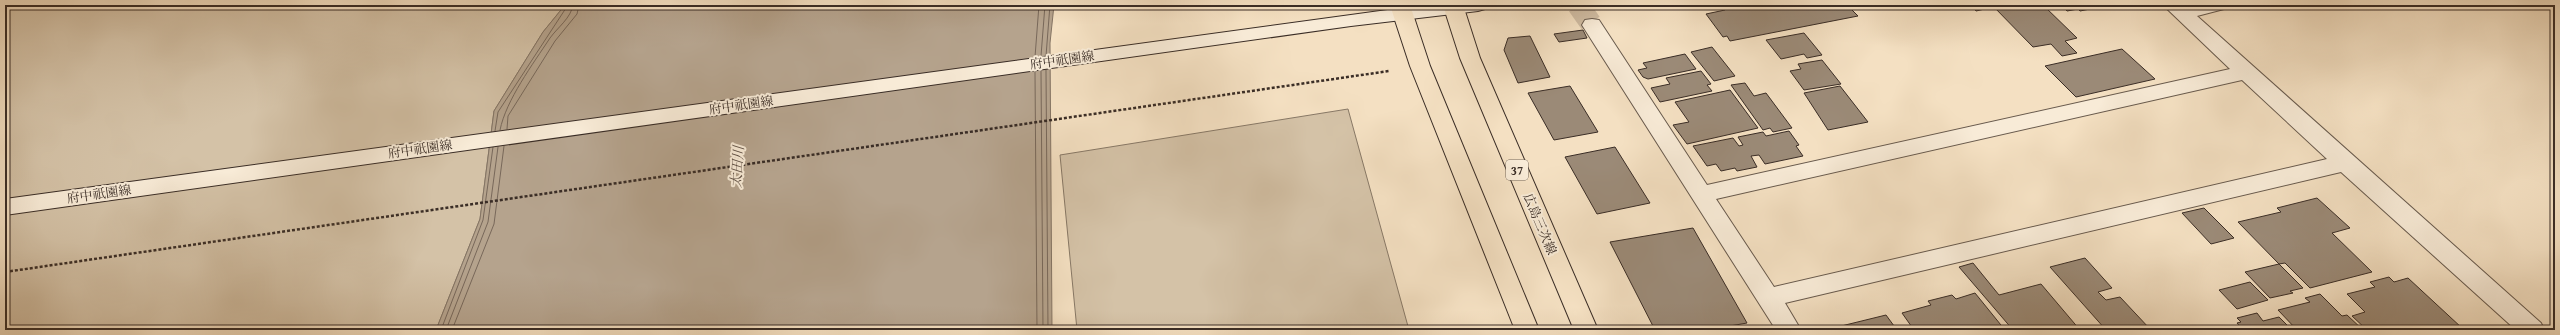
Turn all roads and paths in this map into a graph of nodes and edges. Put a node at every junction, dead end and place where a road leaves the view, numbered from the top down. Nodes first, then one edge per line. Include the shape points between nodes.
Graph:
1 (1478, 5) edge
2 (2217, 5) edge
3 (1454, 7) edge
4 (2177, 9) edge
5 (1401, 10) edge
6 (1592, 26) tunnel mouth
7 (1389, 71) dead end
8 (2246, 72) junction
9 (2345, 164) junction
10 (1701, 194) junction
11 (5, 207) edge
12 (5, 272) edge
13 (1768, 298) junction
14 (1528, 330) edge
15 (1586, 330) edge
16 (1789, 330) edge
17 (2532, 330) edge

1 - 3 street, 府中祇園線
2 - 4 street
3 - 5 street, 府中祇園線
3 - 15 main road, 広島三次線 / 37 via 1472,65
4 - 8 street
5 - 11 street, 府中祇園線 via 1350,20
5 - 14 main road via 1420,66
6 - 10 street
7 - 12 path
8 - 9 street
8 - 10 street
9 - 13 street
9 - 17 street
10 - 13 street
13 - 16 street

